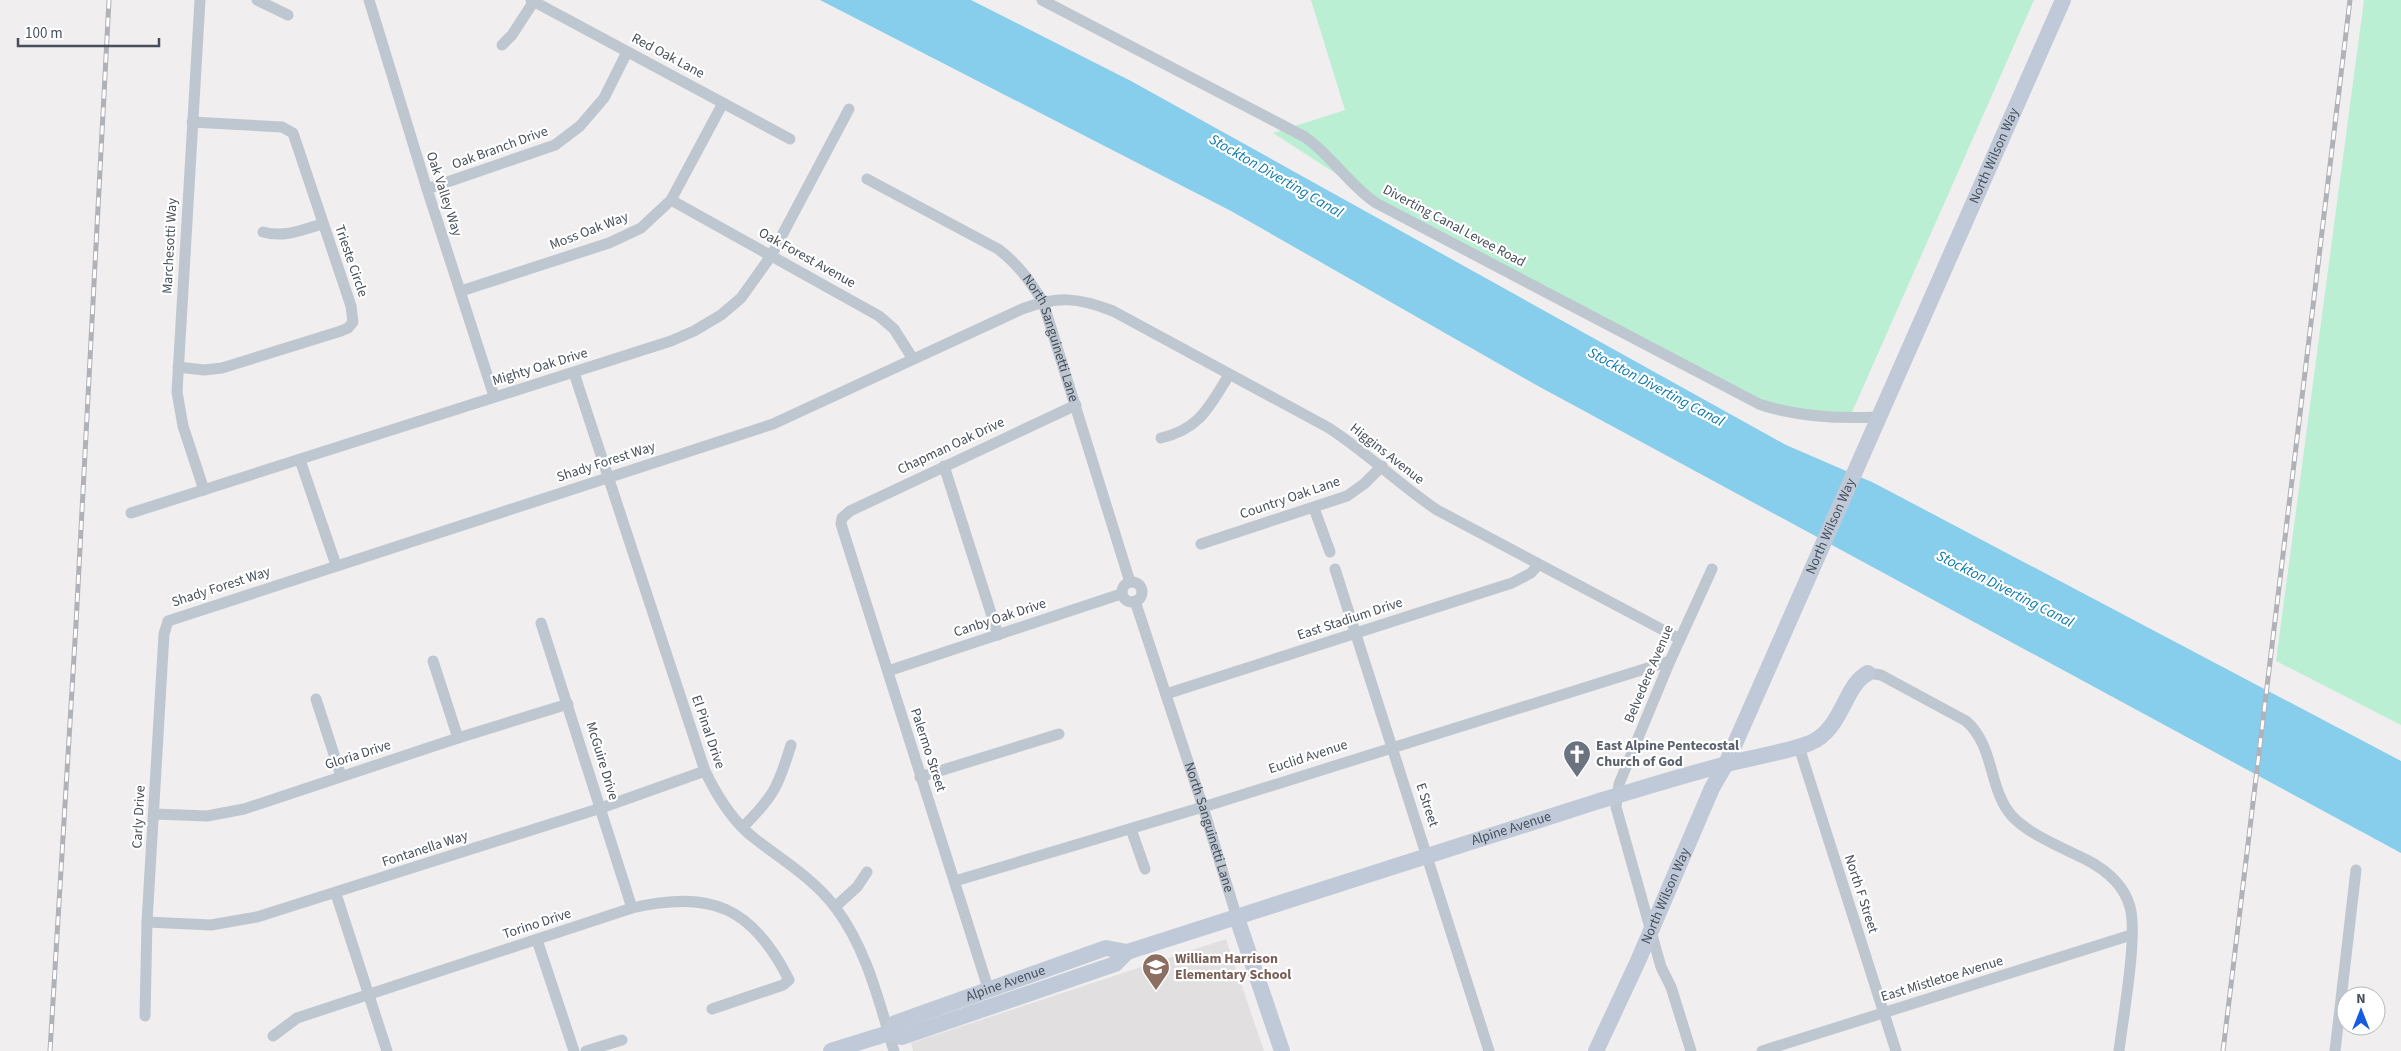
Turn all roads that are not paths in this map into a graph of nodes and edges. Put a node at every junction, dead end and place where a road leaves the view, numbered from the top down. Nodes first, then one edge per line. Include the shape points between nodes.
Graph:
1 (200, 0) edge
2 (257, 0) edge
3 (369, 0) edge
4 (1042, 0) edge
5 (2063, 0) edge
6 (533, 1) edge
7 (288, 15) dead end
8 (502, 45) dead end
9 (628, 52) junction
10 (723, 103) junction
11 (849, 109) dead end
12 (192, 122) junction
13 (790, 139) dead end
14 (867, 179) dead end
15 (426, 189) junction
16 (671, 200) junction
17 (322, 224) junction
18 (263, 232) dead end
19 (771, 256) junction
20 (461, 291) junction
21 (1043, 302) junction
22 (914, 359) junction
23 (178, 367) junction
24 (574, 373) junction
25 (1229, 375) junction
26 (494, 396) junction
27 (1076, 405) junction
28 (1878, 417) junction
29 (1161, 438) dead end
30 (300, 460) junction
31 (944, 466) junction
32 (1382, 466) junction
33 (610, 477) junction
34 (204, 490) junction
35 (1314, 508) junction
36 (131, 513) dead end
37 (842, 518) joint
38 (1201, 544) dead end
39 (1330, 552) dead end
40 (336, 565) junction
41 (1538, 565) junction
42 (1335, 569) dead end
43 (1712, 569) dead end
44 (1130, 582) junction
45 (1122, 594) junction
46 (1135, 602) junction
47 (168, 621) joint
48 (541, 623) dead end
49 (1355, 633) junction
50 (998, 635) junction
51 (1680, 639) junction
52 (433, 661) dead end
53 (1670, 661) junction
54 (888, 671) junction
55 (1868, 673) joint
56 (1166, 694) junction
57 (316, 700) dead end
58 (568, 704) junction
59 (1059, 734) dead end
60 (458, 738) junction
61 (791, 745) dead end
62 (1392, 746) junction
63 (1798, 747) junction
64 (1726, 764) junction
65 (705, 772) junction
66 (341, 776) junction
67 (920, 777) junction
68 (1616, 797) junction
69 (1203, 807) junction
70 (601, 808) junction
71 (155, 814) junction
72 (743, 827) junction
73 (1131, 829) junction
74 (1427, 856) junction
75 (1145, 870) dead end
76 (2356, 870) dead end
77 (867, 872) dead end
78 (955, 881) junction
79 (336, 894) junction
80 (835, 906) junction
81 (632, 908) junction
82 (1236, 918) junction
83 (148, 922) junction
84 (1651, 930) junction
85 (2131, 935) junction
86 (537, 940) junction
87 (1128, 952) junction
88 (989, 991) junction
89 (368, 996) junction
90 (712, 1009) dead end
91 (1883, 1013) junction
92 (145, 1016) dead end
93 (889, 1033) junction
94 (273, 1036) dead end
95 (622, 1040) dead end
96 (386, 1051) edge
97 (574, 1051) edge
98 (586, 1051) edge
99 (831, 1051) edge
100 (894, 1051) edge
101 (1282, 1051) edge
102 (1489, 1051) edge
103 (1596, 1051) edge
104 (1692, 1051) edge
105 (1762, 1051) edge
106 (1896, 1051) edge
107 (2119, 1051) edge
108 (2334, 1051) edge

1 - 12 street, Marchesotti Way
2 - 7 street
3 - 15 street, Oak Valley Way
4 - 28 street, Diverting Canal Levee Road via 1305,137 1321,149 1354,186 1376,203 1759,404 1791,413 1845,419
5 - 28 street, North Wilson Way
6 - 8 street
6 - 9 street, Red Oak Lane
9 - 10 street, Red Oak Lane
9 - 15 street, Oak Branch Drive via 604,98 580,126 555,145
10 - 13 street, Red Oak Lane
10 - 16 street, Moss Oak Way
11 - 19 street, Mighty Oak Drive
12 - 17 street, Trieste Circle via 288,129 296,140
12 - 23 street, Marchesotti Way
14 - 21 street, North Sanguinetti Lane via 998,250 1014,262
15 - 20 street, Oak Valley Way
16 - 19 street, Oak Forest Avenue
16 - 20 street, Moss Oak Way via 653,219 622,238
17 - 18 street via 286,234
17 - 23 street, Trieste Circle via 353,314 353,322 348,328 222,368
19 - 22 street, Oak Forest Avenue via 879,316 894,329
19 - 24 street, Mighty Oak Drive via 741,298 701,327 671,341
20 - 26 street, Oak Valley Way
21 - 22 street, Shady Forest Way
21 - 25 street, Higgins Avenue via 1080,300 1104,307
21 - 27 street, North Sanguinetti Lane
22 - 33 street, Shady Forest Way via 773,424
23 - 34 street, Marchesotti Way via 179,410
24 - 26 street, Mighty Oak Drive
24 - 33 street, El Pinal Drive
25 - 29 street via 1201,419 1176,435
25 - 32 street, Higgins Avenue via 1329,428
26 - 30 street, Mighty Oak Drive
27 - 31 street, Chapman Oak Drive
27 - 44 street, North Sanguinetti Lane
28 - 64 street, North Wilson Way
30 - 34 street, Mighty Oak Drive
30 - 40 street
31 - 37 street, Chapman Oak Drive via 850,511
31 - 50 street
32 - 35 street, Country Oak Lane via 1347,496
32 - 41 street, Higgins Avenue via 1437,510
33 - 40 street, Shady Forest Way
33 - 65 street, El Pinal Drive
34 - 36 street, Mighty Oak Drive
35 - 38 street, Country Oak Lane
35 - 39 street
37 - 54 street, Palermo Street via 842,530
40 - 47 street, Shady Forest Way
41 - 49 street, East Stadium Drive via 1531,573 1512,583
41 - 51 street, Higgins Avenue
42 - 49 street, E Street
43 - 51 street, Belvedere Avenue
44 - 45 street via 1122,588
44 - 46 street via 1141,587 1142,594
45 - 46 street via 1125,600
45 - 50 street, Canby Oak Drive
46 - 56 street, North Sanguinetti Lane
47 - 71 street, Carly Drive via 164,634
48 - 58 street, McGuire Drive
49 - 56 street, East Stadium Drive
49 - 62 street, E Street
50 - 54 street, Canby Oak Drive
51 - 53 street, Belvedere Avenue
52 - 60 street
53 - 62 street, Euclid Avenue
53 - 68 street, Belvedere Avenue
54 - 67 street, Palermo Street
55 - 63 street, Alpine Avenue via 1857,682 1837,719 1825,733
55 - 85 street via 1880,675 1970,724 1986,749 2002,802 2008,811 2020,823 2098,866 2115,881 2130,906
56 - 69 street, North Sanguinetti Lane
57 - 66 street
58 - 60 street, Gloria Drive
58 - 70 street, McGuire Drive
59 - 67 street
60 - 66 street, Gloria Drive
61 - 72 street via 777,787 767,804
62 - 69 street, Euclid Avenue
62 - 74 street, E Street
63 - 64 street, Alpine Avenue
63 - 91 street, North F Street
64 - 68 street, Alpine Avenue
64 - 84 street, North Wilson Way via 1712,788
65 - 70 street, Fontanella Way
65 - 72 street, El Pinal Drive via 724,806
66 - 71 street, Gloria Drive via 225,814
67 - 78 street, Palermo Street
68 - 74 street, Alpine Avenue
68 - 84 street, Belvedere Avenue via 1616,807
69 - 73 street, Euclid Avenue
69 - 82 street, North Sanguinetti Lane
70 - 79 street, Fontanella Way
70 - 81 street, McGuire Drive
71 - 83 street, Carly Drive
72 - 80 street, El Pinal Drive via 799,870
73 - 75 street
73 - 78 street, Euclid Avenue
74 - 82 street, Alpine Avenue
74 - 102 street, E Street
76 - 108 street
77 - 80 street via 857,887
78 - 88 street, Palermo Street
79 - 83 street, Fontanella Way via 236,922 184,925
79 - 89 street
80 - 93 street, El Pinal Drive via 862,955
81 - 86 street, Torino Drive
81 - 90 street, Torino Drive via 671,900 710,903 742,917 764,938 789,980 783,985
82 - 87 street, Alpine Avenue
82 - 101 street, North Sanguinetti Lane
83 - 92 street, Carly Drive
84 - 103 street, North Wilson Way
84 - 104 street, Belvedere Avenue
85 - 91 street, East Mistletoe Avenue
85 - 107 street
86 - 89 street, Torino Drive
86 - 97 street
87 - 88 street, Alpine Avenue via 1106,948
87 - 93 street, Alpine Avenue via 1115,964 1006,1002 902,1037
88 - 93 street, Alpine Avenue via 895,1023
89 - 94 street, Torino Drive via 298,1018
89 - 96 street
91 - 105 street, East Mistletoe Avenue
91 - 106 street, North F Street
93 - 99 street, Alpine Avenue
93 - 100 street, El Pinal Drive
95 - 98 street

